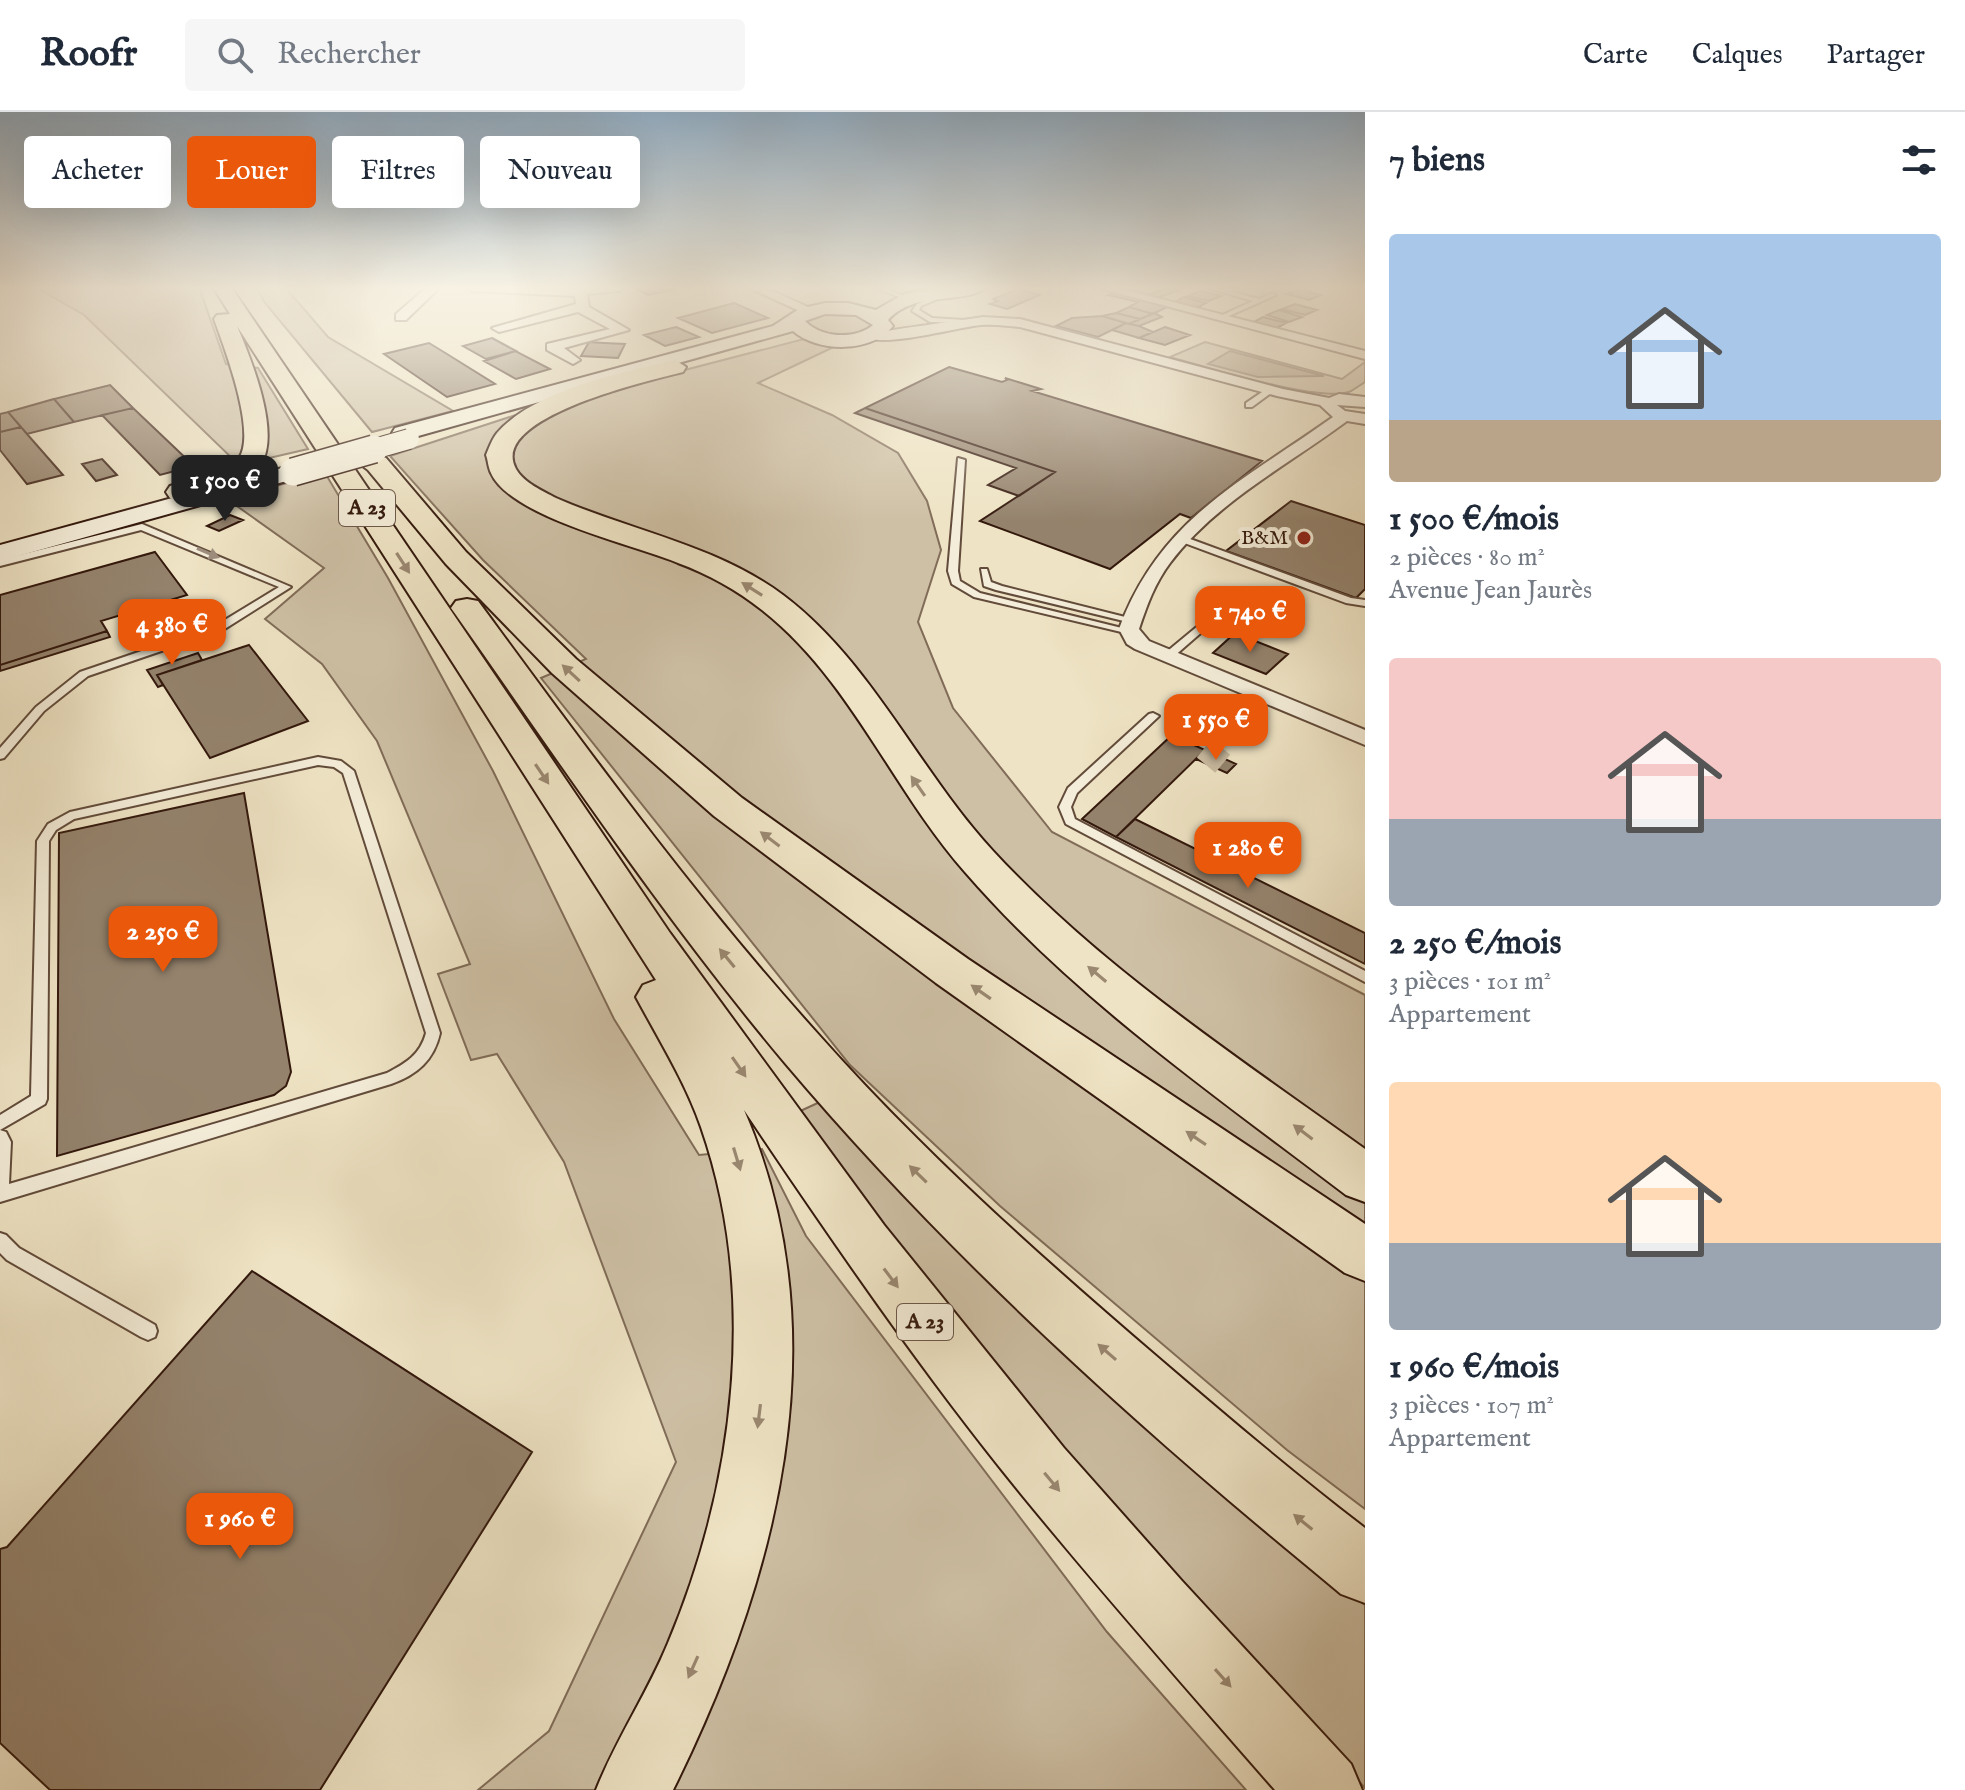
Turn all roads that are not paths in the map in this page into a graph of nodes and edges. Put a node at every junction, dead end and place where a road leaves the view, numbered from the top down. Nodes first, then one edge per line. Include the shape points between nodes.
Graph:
1 (240, 365) edge
2 (273, 365) edge
3 (316, 365) edge
4 (657, 365) edge
5 (681, 365) edge
6 (1180, 365) edge
7 (675, 367) junction
8 (1271, 390) junction
9 (1364, 401) edge
10 (1329, 402) junction
11 (1249, 405) dead end
12 (1344, 416) junction
13 (1365, 419) edge
14 (390, 442) junction
15 (961, 460) dead end
16 (291, 468) junction
17 (180, 492) junction
18 (1182, 539) junction
19 (0, 542) edge
20 (0, 553) edge
21 (0, 563) edge
22 (984, 571) dead end
23 (1365, 603) edge
24 (1222, 609) dead end
25 (1131, 627) junction
26 (1168, 656) junction
27 (1153, 716) dead end
28 (1365, 738) edge
29 (0, 755) edge
30 (570, 817) junction
31 (1365, 977) edge
32 (0, 1123) edge
33 (0, 1137) edge
34 (1365, 1179) edge
35 (0, 1186) edge
36 (0, 1194) edge
37 (0, 1241) edge
38 (1365, 1255) edge
39 (148, 1331) dead end
40 (1365, 1570) edge
41 (633, 1790) edge
42 (1325, 1790) edge

1 - 17 highway via 257,449 236,473
2 -> 30 highway, A 23
3 - 14 highway, A 23
4 - 14 main road
5 - 7 main road
6 - 8 street
7 - 14 main road
34 -> 7 highway via 1123,995 1016,901 937,812 830,659 771,601 692,558 533,499 502,473 501,444 524,420
8 - 10 street
8 - 11 lane
9 - 10 street
10 - 12 street via 1329,409
12 - 13 street
12 - 18 street via 1215,508
14 - 16 main road, bridge
38 -> 14 highway via 939,962 728,807 564,666 468,570 377,464
40 -> 14 highway, A 23 via 1244,1474 1096,1343 920,1176 785,1028 686,908 498,651
15 - 25 lane via 955,582 977,595
16 - 17 main road
16 - 20 main road
17 - 19 main road
18 - 23 lane
18 - 25 street via 1152,579
21 -> 29 lane via 147,527 286,587 219,628 84,674 40,709
22 - 25 lane via 987,584
24 - 26 lane
25 - 26 street via 1142,645
26 - 28 street
27 - 31 lane via 1072,791 1065,807 1070,821
30 -> 41 highway via 609,907 724,1122 751,1212 762,1288 760,1410 741,1520 698,1656
30 -> 42 highway, A 23 via 778,1123 904,1295 1099,1537
32 - 36 lane via 39,1099 43,841 52,827 70,816 318,761 348,771 433,1033 430,1052 391,1078
33 - 35 lane
37 - 39 lane via 13,1254

